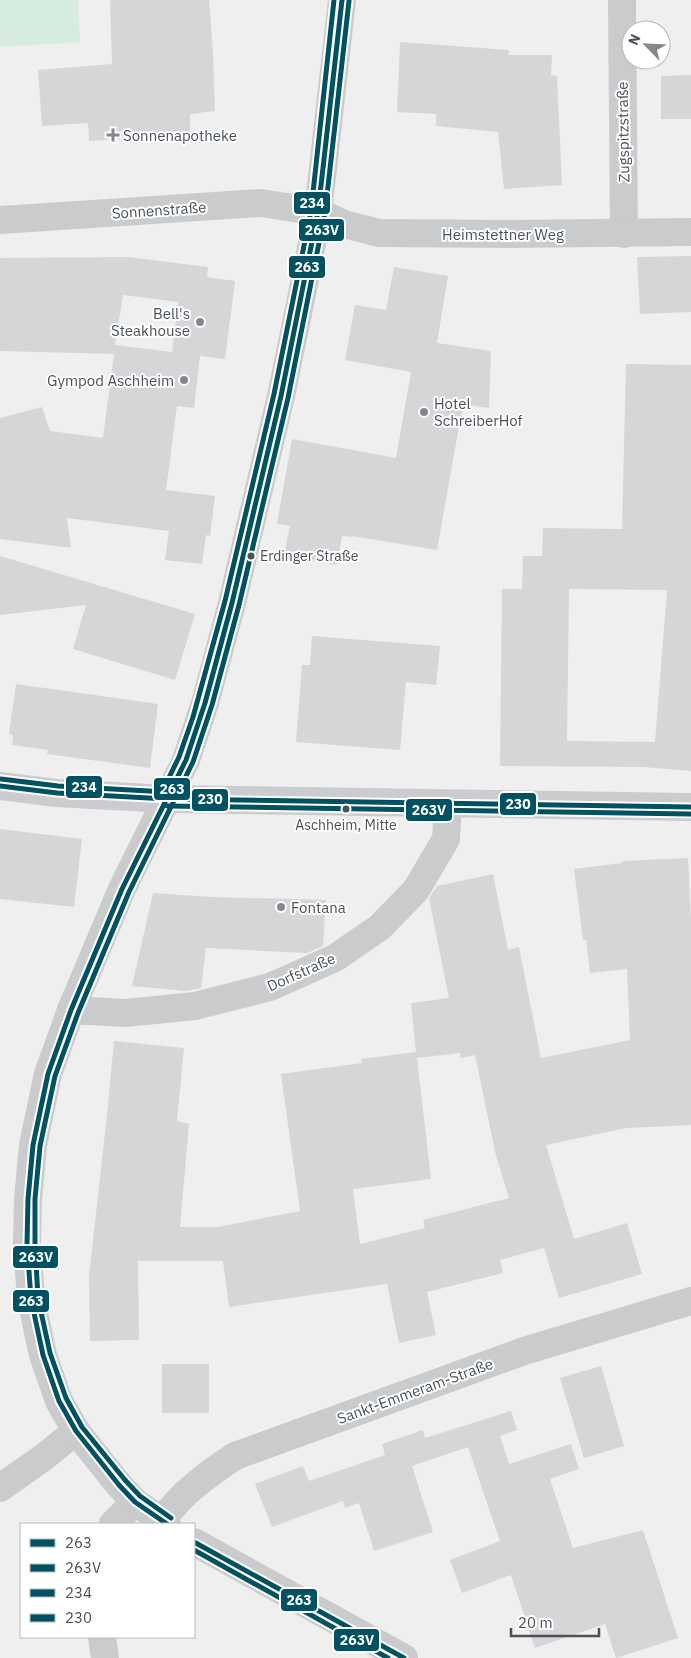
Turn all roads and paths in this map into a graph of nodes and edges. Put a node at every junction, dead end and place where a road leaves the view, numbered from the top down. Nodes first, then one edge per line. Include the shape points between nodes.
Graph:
1 (342, 0) edge
2 (622, 0) edge
3 (318, 212) junction
4 (0, 220) edge
5 (691, 232) edge
6 (624, 234) junction
7 (0, 786) edge
8 (166, 799) junction
9 (448, 804) junction
10 (691, 807) edge
11 (71, 1010) junction
12 (691, 1301) edge
13 (76, 1431) junction
14 (0, 1488) edge
15 (136, 1502) junction
16 (164, 1522) edge
17 (114, 1523) edge
18 (195, 1543) edge
19 (102, 1638) edge
20 (105, 1658) edge
21 (404, 1658) edge

1 - 3 street
2 - 6 street, Zugspitzstraße
3 - 4 street, Sonnenstraße via 261,204
3 - 6 street, Heimstettner Weg via 344,224 379,233
3 - 8 street via 281,396 232,603 195,736
5 - 6 street, Heimstettner Weg
7 - 8 main road via 56,793
8 - 9 main road
8 - 11 street via 122,889
9 - 10 main road
9 - 11 street, Dorfstraße via 446,838 416,890 380,927 335,958 270,988 194,1006 125,1012
11 - 13 street via 48,1074 33,1145 27,1244 31,1299 43,1355 59,1401
12 - 16 street, Sankt-Emmeram-Straße via 524,1351 235,1456 208,1474 170,1509
13 - 14 street
13 - 15 street via 105,1470
15 - 16 street
15 - 17 street
18 - 21 street
19 - 20 street

